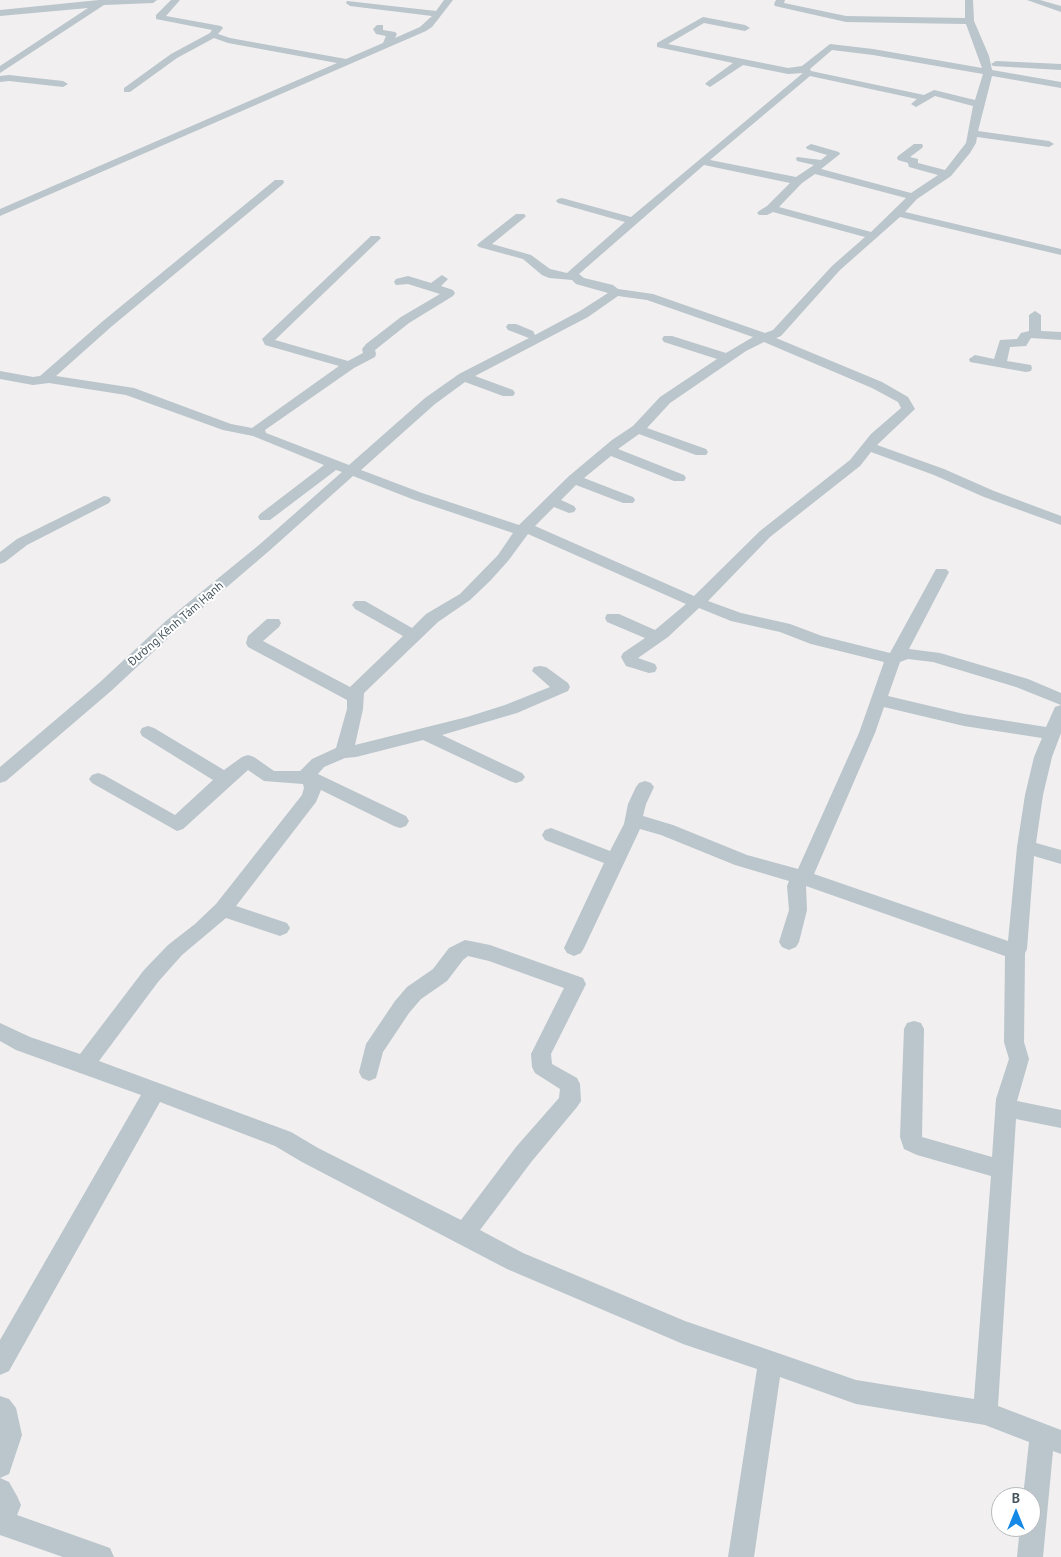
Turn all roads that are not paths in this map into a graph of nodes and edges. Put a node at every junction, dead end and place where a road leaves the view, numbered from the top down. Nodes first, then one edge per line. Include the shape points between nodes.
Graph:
1 (153, 0) edge
2 (176, 0) edge
3 (449, 0) edge
4 (781, 0) edge
5 (969, 0) edge
6 (1031, 0) edge
7 (11, 2) dead end
8 (102, 2) edge
9 (350, 3) dead end
10 (833, 5) dead end
11 (1061, 9) edge
12 (4, 12) edge
13 (438, 14) junction
14 (821, 14) junction
15 (380, 27) dead end
16 (745, 28) dead end
17 (969, 28) junction
18 (213, 35) junction
19 (387, 44) junction
20 (737, 47) dead end
21 (723, 58) junction
22 (347, 62) junction
23 (740, 62) junction
24 (1061, 66) edge
25 (987, 68) junction
26 (0, 70) edge
27 (806, 71) junction
28 (0, 79) edge
29 (63, 84) dead end
30 (710, 84) dead end
31 (1061, 85) edge
32 (127, 90) dead end
33 (978, 104) junction
34 (973, 133) junction
35 (1049, 144) dead end
36 (918, 146) dead end
37 (811, 147) dead end
38 (801, 159) dead end
39 (702, 161) junction
40 (822, 163) junction
41 (812, 170) junction
42 (947, 174) junction
43 (798, 181) junction
44 (279, 182) dead end
45 (913, 197) junction
46 (562, 201) dead end
47 (0, 213) edge
48 (897, 213) junction
49 (520, 216) dead end
50 (634, 221) junction
51 (873, 236) junction
52 (375, 238) dead end
53 (1061, 252) edge
54 (575, 277) junction
55 (400, 282) dead end
56 (614, 292) junction
57 (584, 314) junction
58 (1035, 315) dead end
59 (512, 327) dead end
60 (528, 334) junction
61 (1035, 334) junction
62 (1061, 336) edge
63 (764, 337) junction
64 (668, 339) dead end
65 (522, 348) junction
66 (728, 358) junction
67 (975, 359) dead end
68 (1000, 363) junction
69 (349, 365) junction
70 (1026, 368) dead end
71 (0, 375) edge
72 (464, 377) junction
73 (45, 379) junction
74 (508, 392) dead end
75 (638, 429) junction
76 (258, 433) junction
77 (868, 447) junction
78 (609, 450) junction
79 (701, 452) dead end
80 (334, 464) junction
81 (352, 470) junction
82 (679, 478) dead end
83 (574, 479) junction
84 (104, 500) dead end
85 (628, 500) dead end
86 (265, 517) dead end
87 (1061, 521) edge
88 (524, 529) junction
89 (0, 559) edge
90 (941, 572) dead end
91 (696, 602) junction
92 (360, 605) dead end
93 (614, 618) dead end
94 (273, 623) dead end
95 (415, 636) junction
96 (657, 638) junction
97 (895, 657) junction
98 (649, 668) dead end
99 (540, 671) dead end
100 (355, 697) junction
101 (1061, 699) edge
102 (879, 700) junction
103 (1061, 711) edge
104 (148, 732) dead end
105 (423, 733) junction
106 (1051, 734) junction
107 (342, 752) junction
108 (0, 777) edge
109 (516, 777) dead end
110 (311, 778) junction
111 (98, 779) dead end
112 (225, 779) junction
113 (645, 787) dead end
114 (633, 820) junction
115 (400, 821) dead end
116 (551, 835) dead end
117 (1026, 847) junction
118 (1061, 856) edge
119 (614, 862) junction
120 (803, 878) junction
121 (223, 909) junction
122 (280, 928) dead end
123 (789, 942) dead end
124 (574, 948) dead end
125 (1015, 950) junction
126 (914, 1029) dead end
127 (0, 1031) edge
128 (84, 1064) junction
129 (369, 1072) dead end
130 (154, 1092) junction
131 (1006, 1108) junction
132 (1061, 1119) edge
133 (1003, 1170) junction
134 (465, 1233) junction
135 (770, 1362) junction
136 (0, 1363) edge
137 (0, 1408) edge
138 (985, 1413) junction
139 (1051, 1438) edge
140 (0, 1465) edge
141 (0, 1491) edge
142 (0, 1522) edge
143 (102, 1557) edge
144 (741, 1557) edge
145 (1030, 1557) edge

1 - 8 street
2 - 18 street via 159,17 219,29
3 - 13 street
4 - 14 street via 778,4
5 - 17 street
6 - 11 street
7 - 12 street
8 - 12 street
8 - 26 street
9 - 13 street
10 - 14 street
13 - 19 street via 426,27
14 - 17 street
15 - 19 street via 379,32 392,34
16 - 21 street via 701,20 660,45
17 - 25 street
18 - 22 street
18 - 32 street via 174,56
19 - 22 street
20 - 21 street
21 - 23 street
22 - 47 street
23 - 27 street
23 - 30 street
24 - 25 street
25 - 27 street via 835,46 830,47
25 - 31 street
25 - 33 street
27 - 33 street via 920,101 934,93
27 - 39 street
28 - 29 street
33 - 34 street
34 - 35 street
34 - 42 street via 971,144
36 - 42 street via 902,158 914,161 913,165
37 - 40 street via 835,154
38 - 40 street
39 - 43 street
39 - 50 street
40 - 41 street
41 - 43 street
41 - 45 street
42 - 45 street
43 - 51 street via 767,211
44 - 73 street
45 - 48 street
46 - 50 street
48 - 51 street
48 - 53 street
49 - 54 street via 483,245 528,257 546,272
50 - 54 street via 573,273
51 - 63 street via 836,268 787,324 777,333
52 - 69 street via 268,339 275,344
54 - 56 street
55 - 69 street via 437,283 449,293 405,320 370,347 370,354
56 - 57 street, Đường Kênh Tám Hạnh
56 - 63 street via 649,297
57 - 60 street via 569,310
57 - 65 street, Đường Kênh Tám Hạnh
58 - 61 street
59 - 60 street
60 - 65 street via 514,342
61 - 62 street
61 - 68 street via 1027,335 1022,343 1004,342
63 - 66 street
63 - 77 street via 903,400 908,409
64 - 66 street
65 - 72 street, Đường Kênh Tám Hạnh
66 - 75 street via 665,400
67 - 68 street
68 - 70 street
69 - 76 street via 258,429
71 - 73 street via 33,381
72 - 74 street
72 - 81 street, Đường Kênh Tám Hạnh via 430,401
73 - 76 street via 129,391 228,427
75 - 78 street
75 - 79 street
76 - 80 street
77 - 87 street
77 - 91 street via 828,486 765,534
78 - 82 street
78 - 83 street
80 - 81 street
80 - 86 street
81 - 88 street via 417,496
81 - 108 street, Đường Kênh Tám Hạnh
83 - 85 street
83 - 88 street via 560,505
84 - 89 street via 22,542
88 - 91 street
88 - 95 street via 485,578 465,597 432,618
90 - 97 street
91 - 96 street
91 - 97 street via 817,640
92 - 95 street
93 - 96 street
94 - 100 street via 254,640 254,644
95 - 100 street via 357,690
96 - 98 street via 629,657 632,662
97 - 101 street via 919,654 934,657
97 - 102 street
99 - 105 street via 562,687 511,709
100 - 107 street via 347,744
102 - 106 street
102 - 120 street via 868,733
103 - 106 street
104 - 112 street
105 - 107 street
105 - 109 street
106 - 117 street via 1039,776
107 - 110 street via 318,762 309,771
110 - 112 street via 270,777 248,761
110 - 115 street
110 - 121 street via 313,788 310,797
111 - 112 street via 178,824
113 - 114 street
114 - 119 street
114 - 120 street via 742,860
116 - 119 street
117 - 118 street
117 - 125 street via 1018,948
119 - 124 street
120 - 123 street via 796,886 798,910
120 - 125 street
121 - 122 street
121 - 128 street via 175,950 151,976
125 - 131 street via 1014,1042 1019,1059
126 - 133 street via 912,1142
127 - 128 street via 23,1044
128 - 130 street
129 - 134 street via 373,1050 402,1007 414,993 440,975 456,954 465,948 490,953 576,984 541,1054 542,1067 570,1084 570,1100 524,1154
130 - 134 street via 283,1139
130 - 136 street
131 - 132 street
131 - 133 street
133 - 138 street
134 - 135 street via 524,1265 683,1332
135 - 138 street via 856,1392
135 - 144 street
137 - 140 street via 7,1416 10,1435
138 - 139 street
139 - 145 street
141 - 142 street via 8,1505
142 - 143 street

